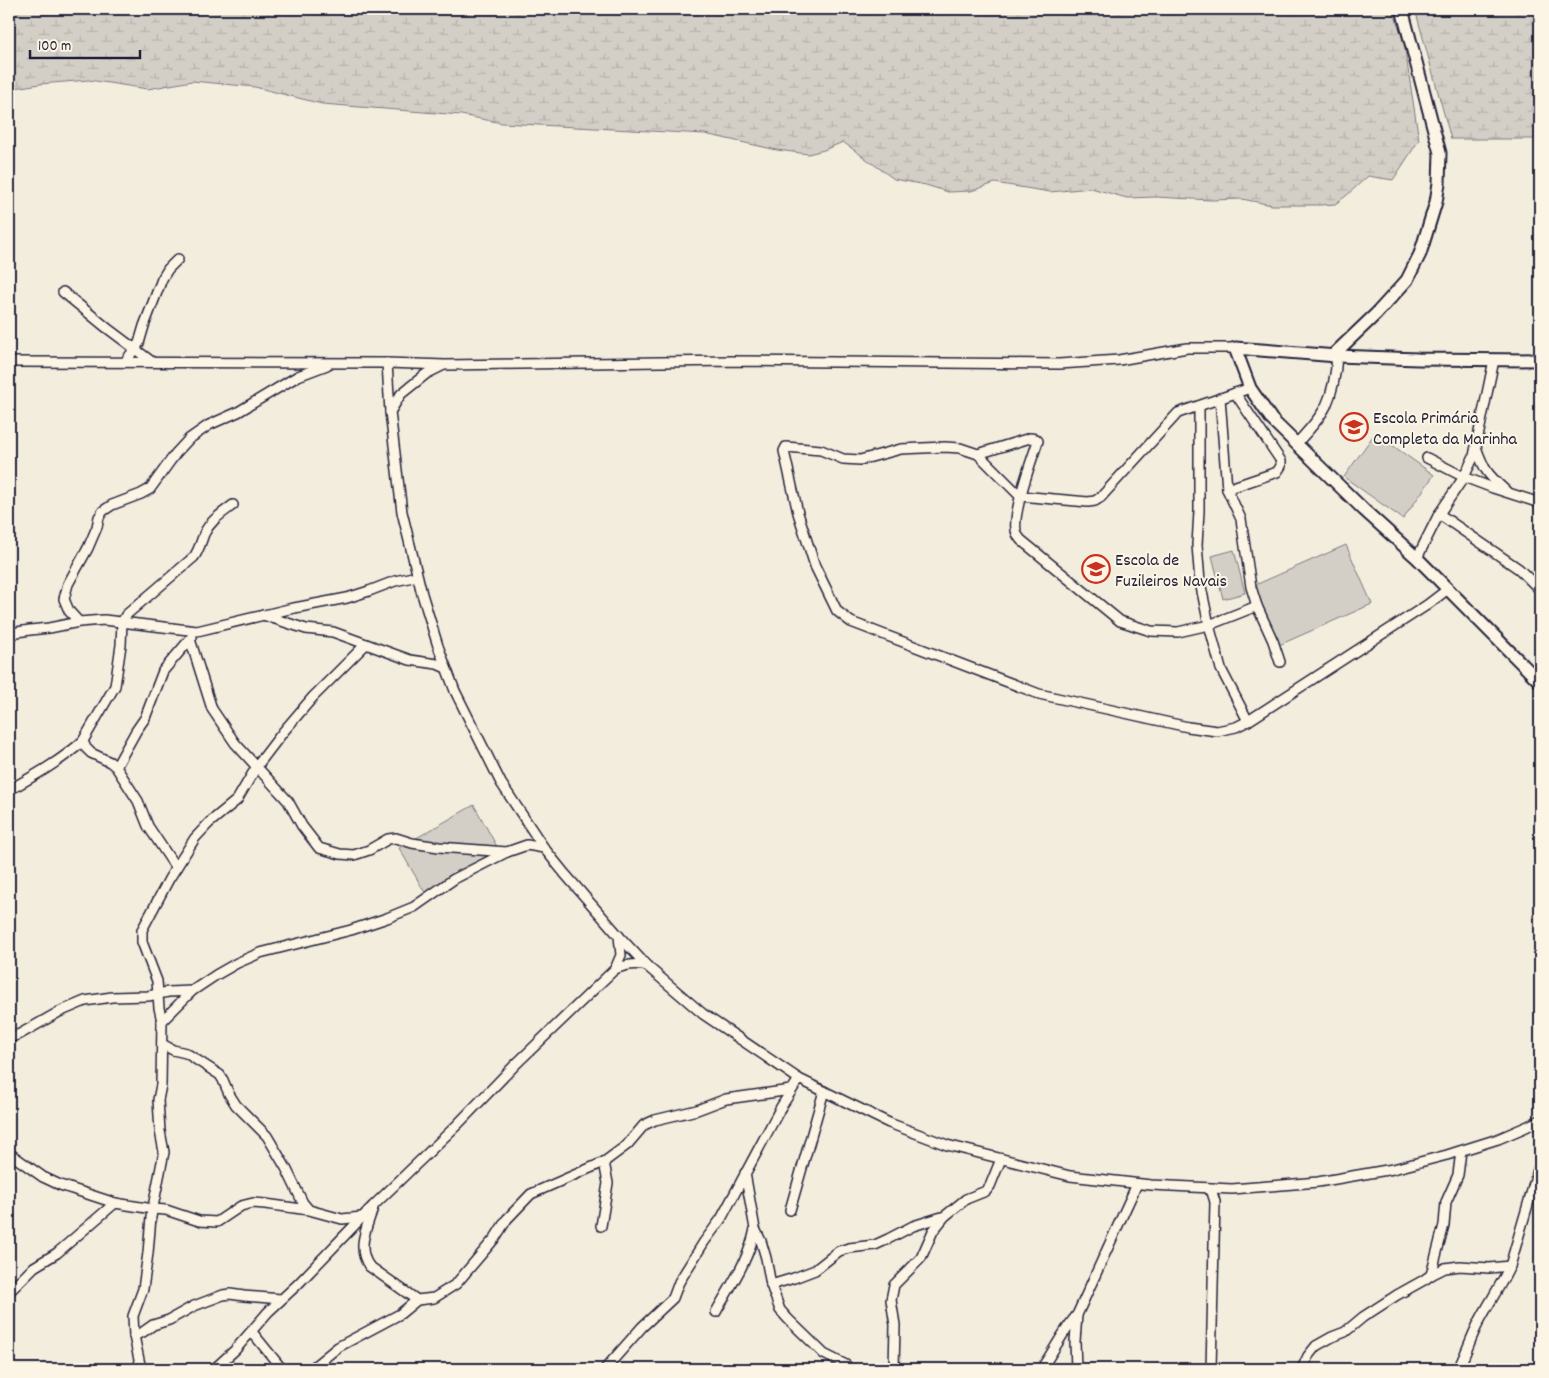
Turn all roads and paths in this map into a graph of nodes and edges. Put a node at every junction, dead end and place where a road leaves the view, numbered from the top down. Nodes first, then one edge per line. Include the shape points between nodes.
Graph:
1 (1402, 9) edge
2 (178, 259) dead end
3 (63, 292) dead end
4 (1235, 348) junction
5 (135, 350) junction
6 (1334, 356) junction
7 (1494, 360) junction
8 (1540, 360) edge
9 (9, 362) edge
10 (125, 362) junction
11 (151, 362) junction
12 (332, 363) junction
13 (387, 363) junction
14 (445, 365) junction
15 (1250, 388) junction
16 (1235, 393) junction
17 (1220, 398) junction
18 (1200, 406) junction
19 (390, 412) junction
20 (1297, 443) junction
21 (1476, 446) junction
22 (978, 454) junction
23 (1427, 458) dead end
24 (1464, 477) junction
25 (1226, 489) junction
26 (1508, 493) junction
27 (1020, 496) junction
28 (1540, 503) edge
29 (232, 506) dead end
30 (1439, 514) junction
31 (1417, 558) junction
32 (417, 576) junction
33 (1448, 589) junction
34 (1540, 590) edge
35 (1257, 606) junction
36 (263, 615) junction
37 (79, 622) junction
38 (122, 622) junction
39 (1209, 625) junction
40 (197, 631) junction
41 (9, 637) edge
42 (190, 639) junction
43 (366, 644) junction
44 (1280, 662) dead end
45 (446, 668) junction
46 (1540, 682) edge
47 (1248, 721) junction
48 (83, 741) junction
49 (257, 766) junction
50 (116, 767) junction
51 (9, 790) edge
52 (531, 828) junction
53 (522, 846) junction
54 (544, 848) junction
55 (507, 852) junction
56 (176, 868) junction
57 (619, 936) junction
58 (648, 967) junction
59 (615, 969) junction
60 (192, 991) junction
61 (157, 994) junction
62 (162, 1021) junction
63 (9, 1038) edge
64 (162, 1044) junction
65 (800, 1078) junction
66 (791, 1090) junction
67 (824, 1091) junction
68 (1540, 1120) edge
69 (1461, 1151) junction
70 (9, 1153) edge
71 (1001, 1159) junction
72 (604, 1162) junction
73 (1540, 1163) edge
74 (745, 1173) junction
75 (1137, 1184) junction
76 (1206, 1188) junction
77 (1232, 1188) junction
78 (1215, 1202) junction
79 (115, 1203) junction
80 (373, 1206) junction
81 (152, 1209) junction
82 (309, 1210) junction
83 (790, 1210) dead end
84 (945, 1216) junction
85 (362, 1217) junction
86 (601, 1226) dead end
87 (755, 1229) junction
88 (1510, 1266) junction
89 (1431, 1275) junction
90 (771, 1285) junction
91 (9, 1292) edge
92 (281, 1299) junction
93 (418, 1300) junction
94 (716, 1312) dead end
95 (1077, 1315) junction
96 (252, 1332) junction
97 (134, 1336) junction
98 (141, 1369) edge
99 (214, 1369) edge
100 (282, 1369) edge
101 (311, 1369) edge
102 (606, 1369) edge
103 (848, 1369) edge
104 (894, 1369) edge
105 (1041, 1369) edge
106 (1076, 1369) edge
107 (1211, 1369) edge
108 (1302, 1369) edge
109 (1458, 1369) edge

1 - 6 street via 1440,153 1436,202 1420,254 1407,280
2 - 5 street via 162,279
3 - 5 street
4 - 6 street
4 - 14 street via 1187,348 1119,360 1059,364 731,361
4 - 15 street
5 - 10 street
5 - 11 street
6 - 7 street
6 - 20 street via 1336,367 1326,406
7 - 8 street
7 - 21 street
9 - 10 street
10 - 11 street
11 - 12 street
12 - 13 street
12 - 37 street via 298,376 238,412 209,425 182,446 150,489 103,511 64,599
13 - 14 street
13 - 19 street
14 - 19 street via 426,374 401,394
15 - 16 street
15 - 20 street via 1272,420
16 - 17 street
16 - 25 street via 1281,460 1281,466 1277,472
17 - 18 street
17 - 25 street
18 - 27 street via 1178,413 1096,500 1080,502
18 - 39 street via 1197,545 1200,582
19 - 32 street via 402,512
20 - 31 street
21 - 24 street
21 - 26 street via 1485,470
22 - 27 street
22 - 27 street via 1036,439
22 - 47 street via 945,447 901,449 860,460 843,459 821,450 786,448 784,451 798,513 814,566 837,611 851,622 1039,694 1218,731
23 - 24 street
24 - 26 street
24 - 30 street
25 - 35 street via 1242,519 1251,587
26 - 28 street
27 - 39 street via 1015,526 1021,540 1120,621 1151,631 1178,632
29 - 38 street via 207,528 194,557 134,607
30 - 31 street
30 - 34 street via 1519,569
31 - 33 street
32 - 36 street via 395,580 347,598
32 - 45 street
33 - 46 street
33 - 47 street
35 - 39 street
35 - 44 street
36 - 40 street
36 - 43 street via 306,629 333,632
37 - 38 street
37 - 41 street via 17,632
38 - 40 street
38 - 48 street via 115,686
39 - 47 street via 1221,669
40 - 42 street
42 - 49 street via 212,709 235,743
42 - 50 street via 164,671 145,718
43 - 45 street via 410,660
43 - 49 street via 313,697
45 - 52 street via 501,783
48 - 50 street via 91,753
48 - 51 street
49 - 55 street via 288,801 302,826 323,850 354,856 396,838 412,844
49 - 56 street via 237,800 195,838
50 - 56 street via 138,801 148,826
52 - 53 street via 529,838
52 - 54 street
53 - 54 street
53 - 55 street
54 - 57 street
55 - 60 street via 454,878 414,907 351,930 260,953
56 - 61 street via 142,930 142,942 157,981
57 - 58 street
57 - 59 street via 621,955
58 - 59 street via 638,964
58 - 65 street via 703,1014
59 - 80 street
60 - 61 street
60 - 62 street
61 - 62 street
61 - 63 street via 85,1001
62 - 64 street
64 - 81 street via 158,1100 164,1152
64 - 82 street via 220,1075 236,1105 267,1136
65 - 66 street
65 - 67 street
66 - 72 street via 726,1100 649,1122 627,1146
66 - 74 street
67 - 71 street via 889,1123 938,1142
67 - 83 street
68 - 69 street
69 - 77 street via 1393,1169 1318,1182
69 - 89 street via 1458,1176 1446,1202 1444,1225
70 - 79 street via 43,1177
71 - 75 street via 1070,1176
71 - 84 street via 990,1186
72 - 86 street via 608,1183
72 - 93 street via 531,1194 456,1284 434,1298
73 - 88 street
74 - 87 street
74 - 102 street via 672,1298
75 - 76 street
75 - 95 street
76 - 77 street
76 - 78 street via 1212,1192
77 - 78 street
78 - 107 street
79 - 81 street
79 - 91 street via 57,1253 34,1267
80 - 85 street
80 - 93 street via 364,1237 365,1260
81 - 82 street via 199,1221 217,1222 241,1206 253,1204
81 - 97 street via 143,1289 133,1316
82 - 85 street via 342,1219
84 - 90 street via 913,1226 875,1244 839,1251 815,1270
84 - 104 street via 921,1258 894,1285 891,1300 895,1325
85 - 92 street
87 - 90 street via 766,1258
87 - 94 street via 748,1256
88 - 89 street via 1460,1266 1445,1268
88 - 109 street via 1478,1323
89 - 108 street via 1362,1317 1345,1332 1316,1346
90 - 103 street via 780,1310 788,1319 824,1354
92 - 96 street
92 - 97 street via 223,1295
93 - 101 street via 400,1314 338,1347
95 - 105 street
95 - 106 street
96 - 99 street
96 - 100 street
97 - 98 street

